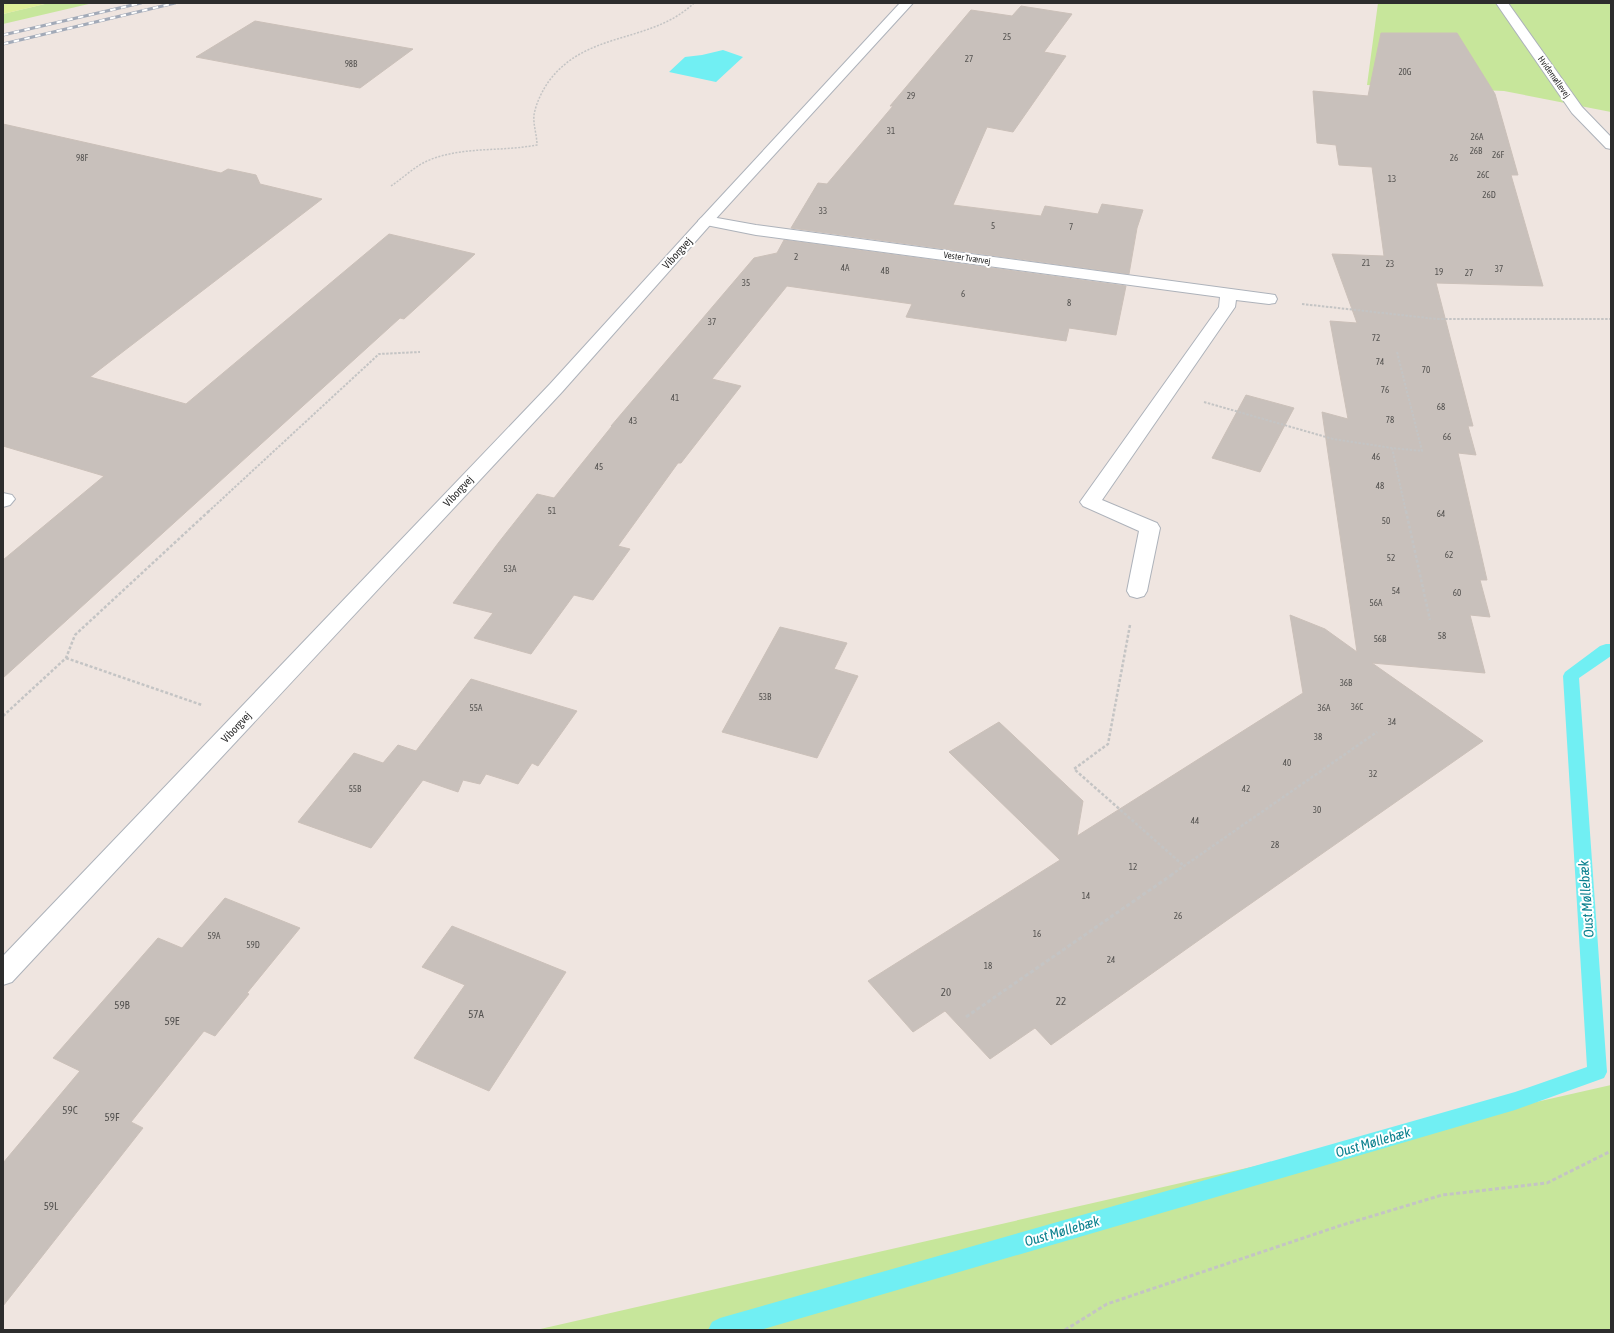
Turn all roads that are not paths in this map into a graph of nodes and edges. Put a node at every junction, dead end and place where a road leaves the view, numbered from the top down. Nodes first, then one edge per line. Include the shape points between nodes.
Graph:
1 (907, 3) edge
2 (1502, 3) edge
3 (1611, 145) edge
4 (706, 221) junction
5 (1229, 294) junction
6 (1269, 299) road end
7 (1137, 591) road end
8 (3, 974) edge

1 - 4 street, Viborgvej
2 - 3 street, Hvidemøllevej via 1577,110
4 - 5 street, Vester Tværvej via 756,230
4 - 8 street, Viborgvej via 556,388
5 - 6 street, Vester Tværvej
5 - 7 street via 1227,308 1090,502 1150,528

